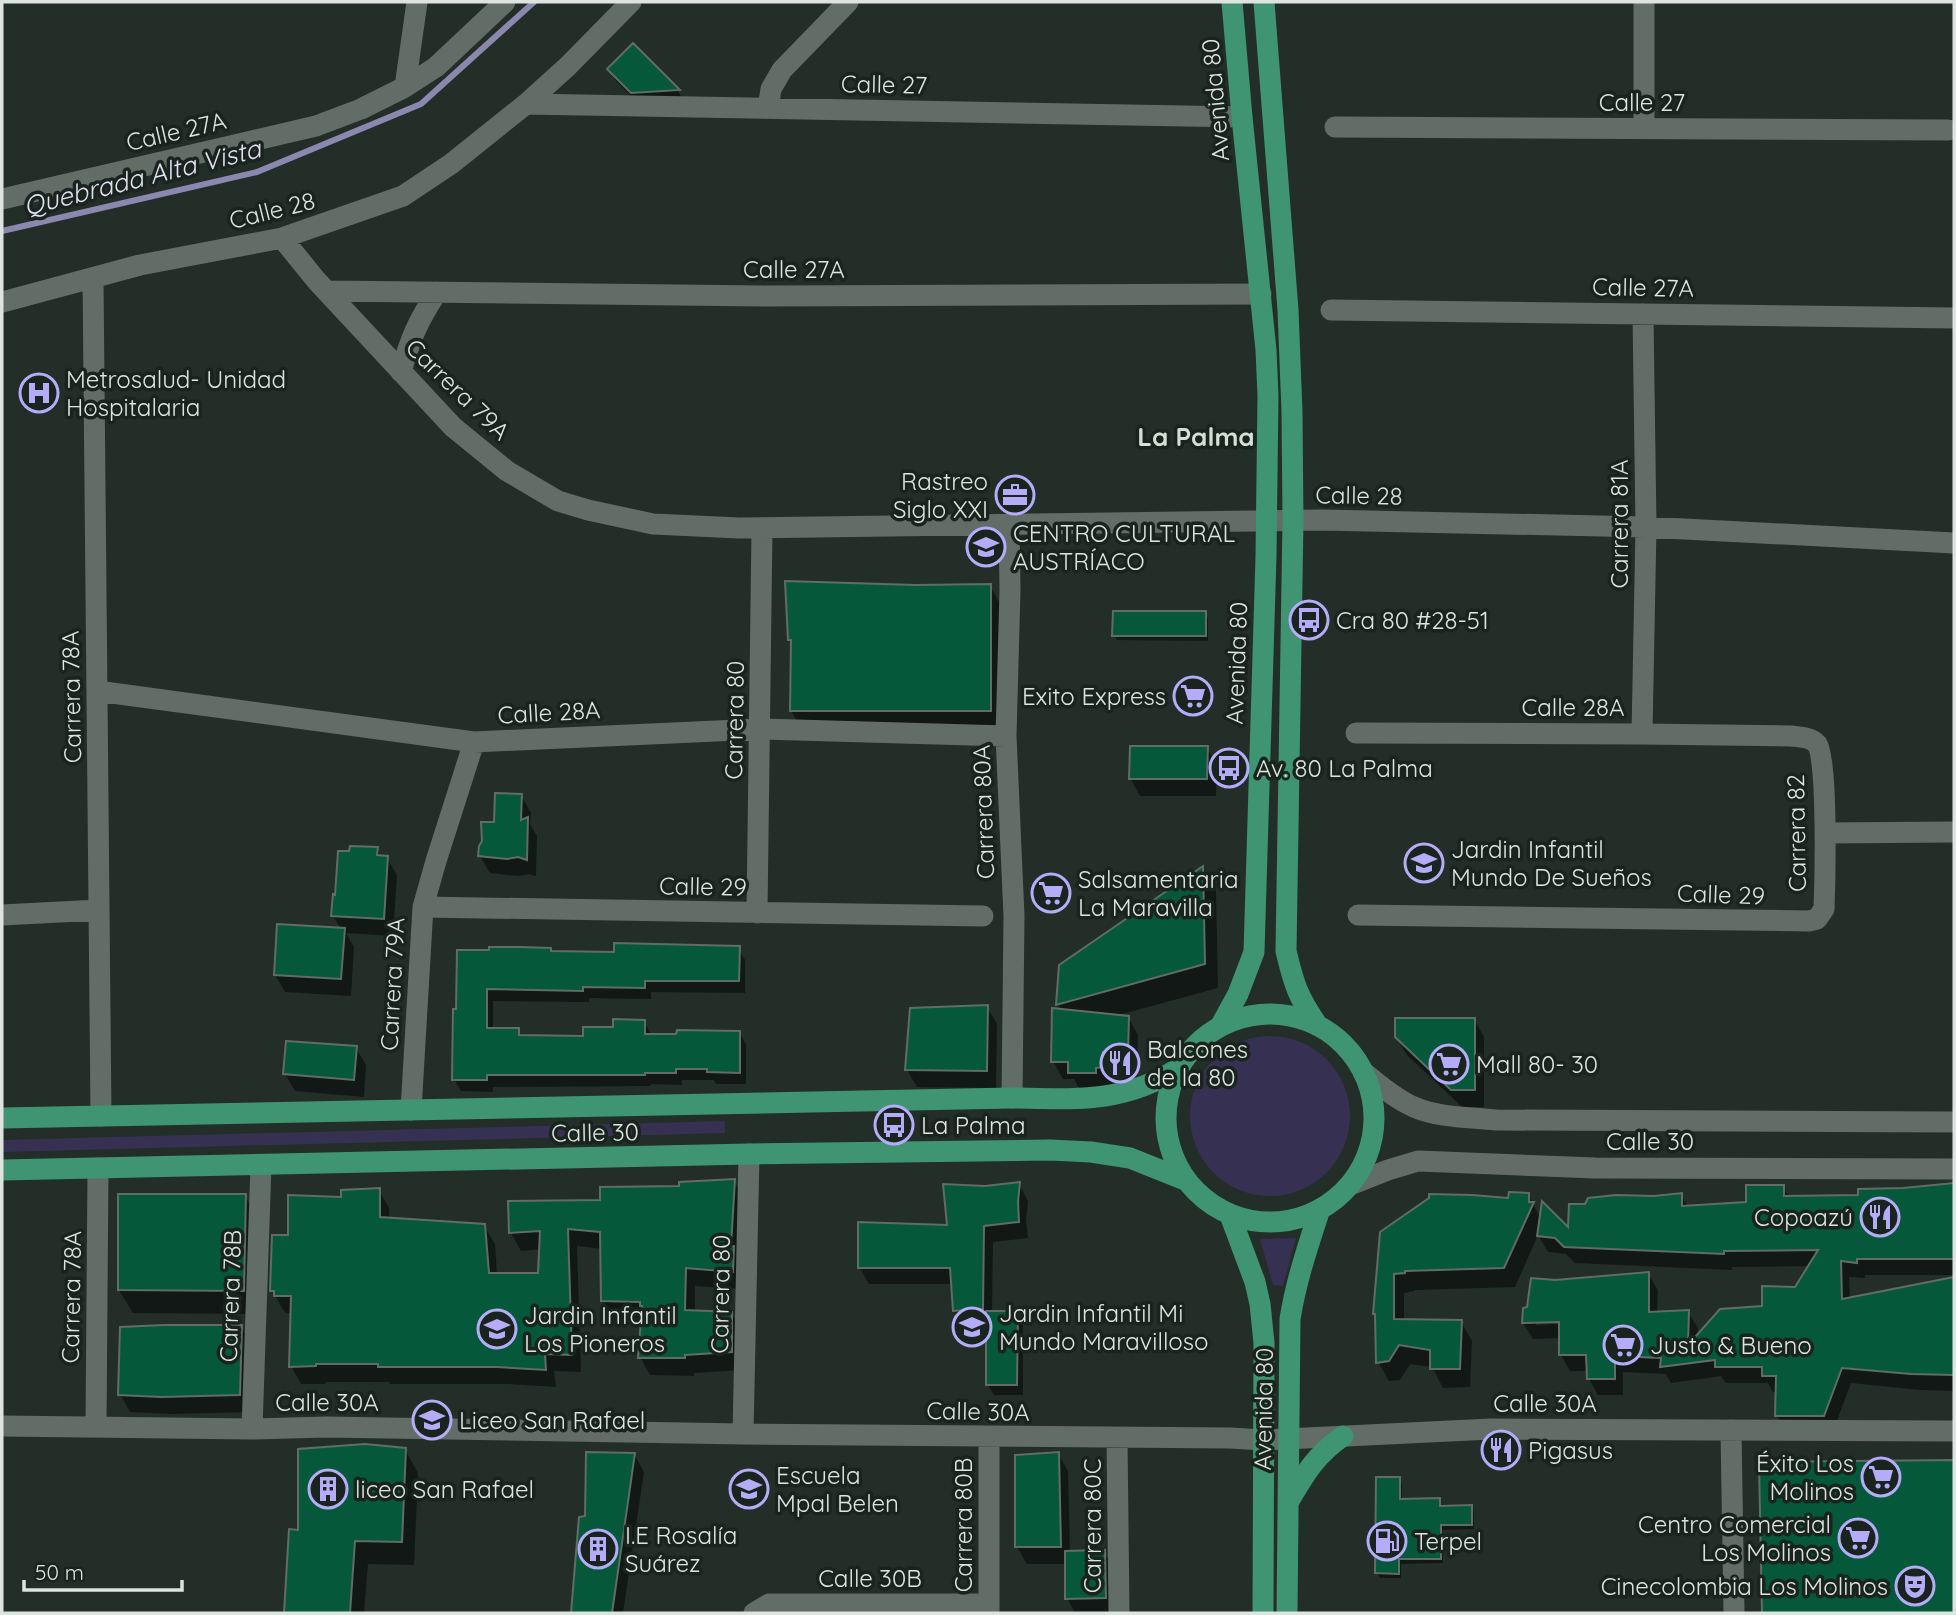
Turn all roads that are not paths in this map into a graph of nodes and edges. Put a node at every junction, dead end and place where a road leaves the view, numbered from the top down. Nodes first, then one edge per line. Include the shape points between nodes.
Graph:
1 (417, 2) edge
2 (505, 2) edge
3 (631, 2) edge
4 (848, 2) edge
5 (1232, 2) edge
6 (1264, 2) edge
7 (1644, 2) edge
8 (405, 87) junction
9 (526, 104) junction
10 (768, 108) junction
11 (1242, 117) junction
12 (1335, 127) dead end
13 (1644, 128) junction
14 (1948, 130) dead end
15 (2, 199) edge
16 (282, 238) junction
17 (93, 278) junction
18 (327, 291) junction
19 (437, 292) junction
20 (1261, 294) junction
21 (2, 302) edge
22 (1331, 310) dead end
23 (1643, 314) junction
24 (1954, 317) edge
25 (401, 372) junction
26 (1293, 520) junction
27 (1266, 521) junction
28 (1009, 525) junction
29 (1646, 527) junction
30 (762, 528) junction
31 (1954, 543) edge
32 (97, 691) junction
33 (760, 729) junction
34 (1356, 733) dead end
35 (1642, 734) junction
36 (1006, 736) junction
37 (1791, 736) joint
38 (474, 742) junction
39 (1954, 832) edge
40 (1826, 833) junction
41 (423, 907) junction
42 (99, 910) junction
43 (757, 913) junction
44 (2, 915) edge
45 (1358, 915) dead end
46 (983, 916) dead end
47 (1789, 923) joint
48 (1221, 1026) junction
49 (1318, 1026) junction
50 (1177, 1069) junction
51 (1363, 1072) junction
52 (1012, 1098) junction
53 (411, 1110) junction
54 (101, 1116) junction
55 (2, 1118) edge
56 (1954, 1122) edge
57 (749, 1154) junction
58 (261, 1165) junction
59 (98, 1168) junction
60 (1954, 1168) edge
61 (2, 1170) edge
62 (1185, 1180) junction
63 (1350, 1185) junction
64 (1320, 1209) junction
65 (1230, 1214) junction
66 (2, 1426) edge
67 (96, 1427) junction
68 (253, 1429) junction
69 (1731, 1430) junction
70 (1954, 1431) edge
71 (743, 1434) junction
72 (1343, 1436) junction
73 (989, 1437) junction
74 (1117, 1438) junction
75 (1289, 1439) junction
76 (1263, 1440) junction
77 (1288, 1503) junction
78 (989, 1609) edge
79 (754, 1613) edge
80 (1119, 1613) edge
81 (1264, 1613) edge
82 (1287, 1613) edge
83 (1734, 1613) edge

1 - 8 street
2 - 8 street, Calle 27A via 436,67
3 - 9 street, Calle 28
4 - 10 street via 782,70 771,89
5 - 11 main road, Avenida 80
6 - 26 main road via 1288,310
7 - 13 street
8 - 15 street, Calle 27A via 316,126
9 - 10 street, Calle 27
9 - 16 street, Calle 28 via 403,196
10 - 11 street, Calle 27
11 - 20 main road, Avenida 80
12 - 13 street, Calle 27
13 - 14 street, Calle 27
16 - 17 street, Calle 28
16 - 18 street, Carrera 79A
17 - 21 street, Calle 28
17 - 32 street, Carrera 78A
18 - 19 street, Calle 27A
18 - 25 street, Carrera 79A
19 - 20 street, Calle 27A
19 - 25 street via 419,319
20 - 27 main road, Avenida 80 via 1268,396
22 - 23 street, Calle 27A
23 - 24 street, Calle 27A
23 - 29 street, Carrera 81A
25 - 30 street, Carrera 79A via 484,454 558,501 653,524
26 - 27 street, Calle 28
26 - 29 street, Calle 28
26 - 49 main road via 1286,951 1295,988
27 - 28 street, Calle 28
27 - 48 main road, Avenida 80 via 1254,952
28 - 30 street, Calle 28
28 - 36 street, Carrera 80A
29 - 31 street, Calle 28
29 - 35 street, Carrera 81A
30 - 33 street, Carrera 80
32 - 38 street, Calle 28A
32 - 42 street, Carrera 78A
33 - 36 street, Calle 28A
33 - 38 street, Calle 28A
33 - 43 street, Carrera 80
34 - 35 street, Calle 28A
35 - 37 street, Calle 28A
36 - 52 street, Carrera 80A via 1014,916
37 - 40 street, Carrera 82 via 1814,741 1819,747
38 - 41 street, Carrera 79A
39 - 40 street
40 - 47 street, Carrera 82 via 1824,909 1817,919
41 - 43 street, Calle 29
41 - 53 street, Carrera 79A
42 - 44 street
42 - 54 street, Carrera 78A
43 - 46 street, Calle 29
45 - 47 street, Calle 29
48 - 49 main road via 1269,1014
48 - 50 main road via 1203,1037
49 - 51 main road via 1344,1045
50 - 52 main road, Calle 30 via 1146,1086 1112,1095
50 - 62 main road via 1166,1103 1165,1126
51 - 56 street, Calle 30 via 1411,1106 1464,1117
51 - 63 main road via 1373,1100 1374,1130 1363,1165
52 - 53 main road, Calle 30
53 - 54 main road, Calle 30
54 - 55 main road, Calle 30
57 - 58 main road, Calle 30
57 - 62 main road, Calle 30 via 1091,1152 1130,1158
57 - 71 street, Carrera 80
58 - 59 main road, Calle 30
58 - 68 street, Carrera 78B
59 - 61 main road, Calle 30
59 - 67 street, Carrera 78A
60 - 63 street, Calle 30 via 1595,1168 1418,1161
62 - 65 main road via 1205,1200
63 - 64 main road
64 - 65 main road via 1276,1222
64 - 75 main road, Avenida 80 via 1290,1319
65 - 76 main road, Avenida 80 via 1260,1304
66 - 67 street, Calle 30A
67 - 68 street, Calle 30A
68 - 71 street, Calle 30A
69 - 70 street, Calle 30A
69 - 72 street, Calle 30A via 1491,1429
69 - 83 street
71 - 73 street, Calle 30A
72 - 75 street, Calle 30A
72 - 77 main road via 1307,1470
73 - 74 street, Calle 30A
73 - 78 street, Carrera 80B
74 - 76 street, Calle 30A
74 - 80 street, Carrera 80C
75 - 76 street, Calle 30A
75 - 77 main road, Avenida 80
76 - 81 main road, Avenida 80
77 - 82 main road, Avenida 80
78 - 79 street, Calle 30B via 769,1604

